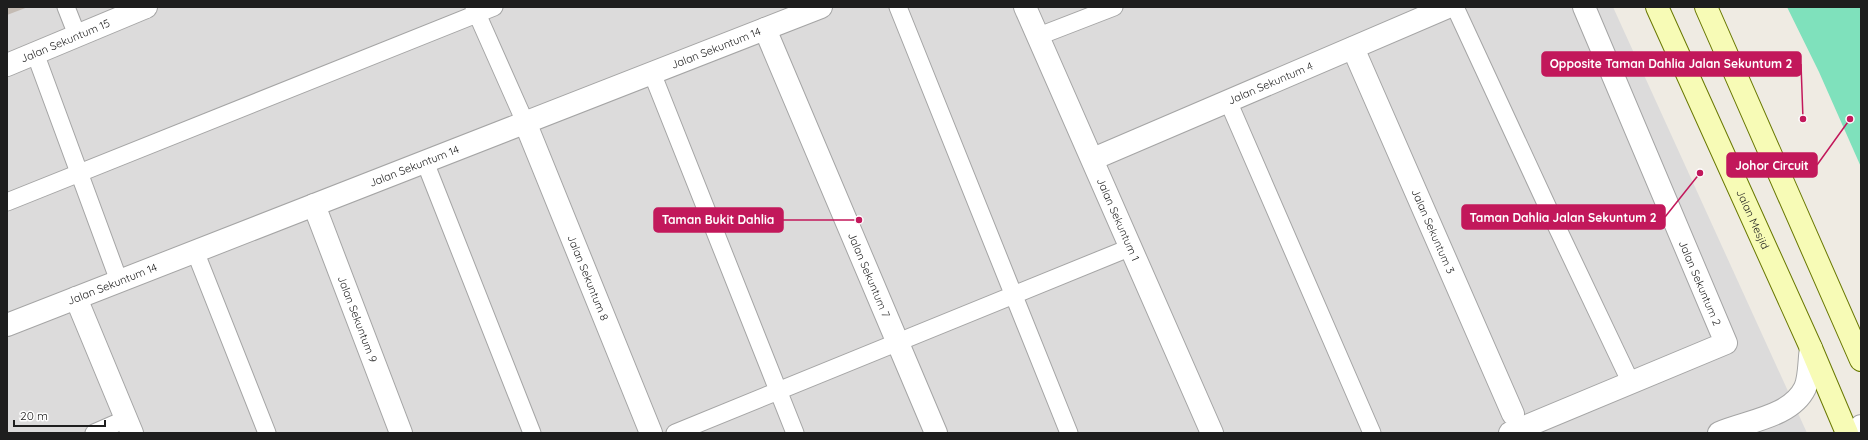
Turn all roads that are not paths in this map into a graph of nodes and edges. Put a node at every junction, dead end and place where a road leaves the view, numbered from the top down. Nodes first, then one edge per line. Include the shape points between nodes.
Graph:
1 (66, 7) edge
2 (146, 7) edge
3 (494, 7) edge
4 (821, 7) edge
5 (898, 7) edge
6 (1025, 7) edge
7 (1114, 7) edge
8 (1448, 7) edge
9 (1455, 7) edge
10 (1584, 7) edge
11 (1657, 7) edge
12 (1706, 7) edge
13 (475, 10) edge
14 (765, 29) junction
15 (77, 36) junction
16 (1039, 36) junction
17 (1353, 48) junction
18 (35, 53) junction
19 (7, 65) edge
20 (652, 73) junction
21 (1228, 101) junction
22 (525, 122) junction
23 (1093, 159) junction
24 (425, 162) junction
25 (80, 173) junction
26 (7, 202) edge
27 (314, 205) junction
28 (1129, 248) junction
29 (195, 251) junction
30 (119, 281) junction
31 (1014, 295) junction
32 (76, 298) junction
33 (7, 325) edge
34 (898, 343) junction
35 (1811, 348) junction
36 (1861, 360) edge
37 (1631, 383) junction
38 (778, 391) junction
39 (1512, 424) edge
40 (129, 426) edge
41 (1861, 426) edge
42 (1726, 430) edge
43 (94, 433) edge
44 (267, 433) edge
45 (401, 433) edge
46 (532, 433) edge
47 (651, 433) edge
48 (675, 433) edge
49 (795, 433) edge
50 (936, 433) edge
51 (1069, 433) edge
52 (1212, 433) edge
53 (1372, 433) edge
54 (1756, 433) edge
55 (1847, 433) edge
56 (1857, 433) edge

1 - 15 lane
2 - 15 street, Jalan Sekuntum 15
3 - 13 lane
4 - 14 street, Jalan Sekuntum 14
5 - 31 lane
6 - 16 street, Jalan Sekuntum 1
7 - 16 lane
8 - 17 street, Jalan Sekuntum 4
9 - 37 lane
10 - 37 street, Jalan Sekuntum 2 via 1726,343
11 - 35 main road, Jalan Mesjid
12 - 36 main road
13 - 22 lane
13 - 25 lane
14 - 20 street, Jalan Sekuntum 14
14 - 34 street, Jalan Sekuntum 7
15 - 18 street, Jalan Sekuntum 15
16 - 23 street, Jalan Sekuntum 1
17 - 21 street, Jalan Sekuntum 4
17 - 39 street, Jalan Sekuntum 3
18 - 19 street, Jalan Sekuntum 15
18 - 25 lane
20 - 22 street, Jalan Sekuntum 14
20 - 38 lane
21 - 23 street, Jalan Sekuntum 4
21 - 53 lane
22 - 24 street, Jalan Sekuntum 14
22 - 47 street, Jalan Sekuntum 8
23 - 28 street, Jalan Sekuntum 1
24 - 27 street, Jalan Sekuntum 14
24 - 46 lane
25 - 26 lane
25 - 30 lane
27 - 29 street, Jalan Sekuntum 14
27 - 45 street, Jalan Sekuntum 9
28 - 31 lane
28 - 52 street, Jalan Sekuntum 1
29 - 30 street, Jalan Sekuntum 14
29 - 44 lane
30 - 32 street, Jalan Sekuntum 14
31 - 34 lane
31 - 51 lane
32 - 33 street, Jalan Sekuntum 14
32 - 40 street
34 - 38 lane
34 - 50 street, Jalan Sekuntum 7
35 - 42 street via 1806,387 1795,402 1777,412
35 - 55 main road, Jalan Mesjid
37 - 39 street, Jalan Sekuntum 2
38 - 48 lane
38 - 49 lane
40 - 43 lane
41 - 56 street
42 - 54 street

